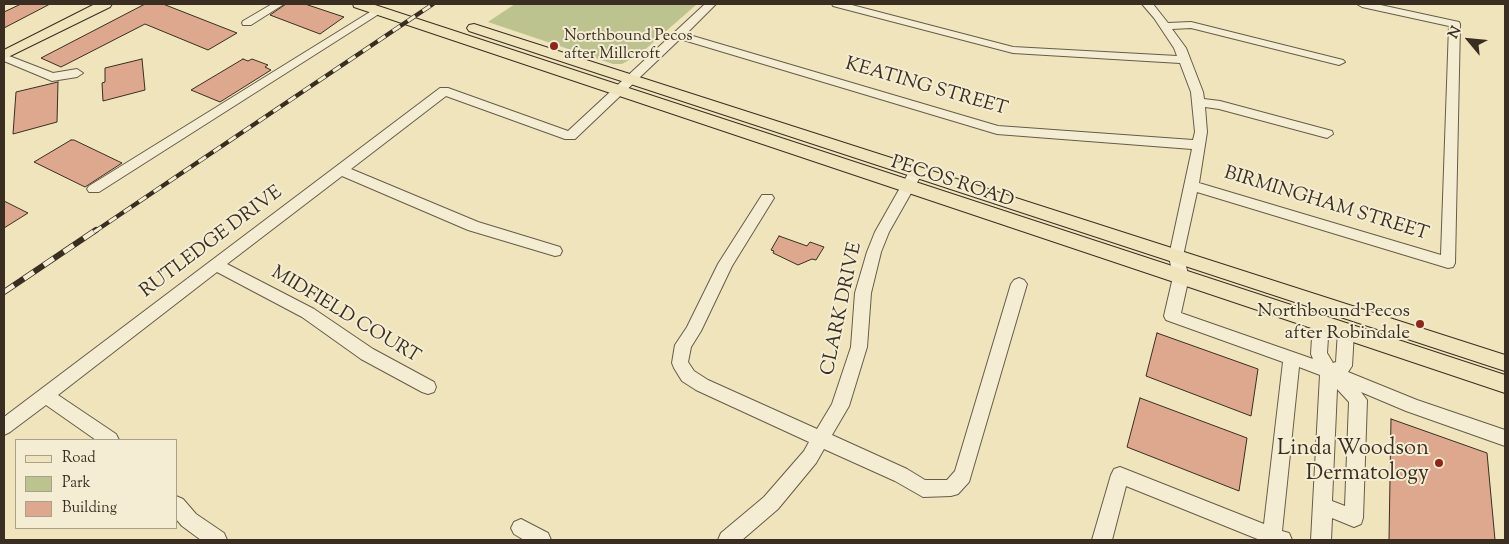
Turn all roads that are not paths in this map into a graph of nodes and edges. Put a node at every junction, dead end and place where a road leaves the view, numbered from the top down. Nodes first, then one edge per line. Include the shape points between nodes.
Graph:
1 (105, 4) edge
2 (279, 4) edge
3 (360, 4) edge
4 (399, 4) edge
5 (711, 4) edge
6 (837, 4) edge
7 (1147, 4) edge
8 (1362, 4) edge
9 (378, 10) junction
10 (247, 23) dead end
11 (1165, 26) junction
12 (678, 35) junction
13 (4, 56) edge
14 (1185, 60) junction
15 (1339, 62) dead end
16 (77, 73) dead end
17 (624, 84) junction
18 (1198, 102) junction
19 (1327, 134) dead end
20 (1200, 145) junction
21 (341, 170) junction
22 (912, 178) junction
23 (1192, 186) junction
24 (94, 189) dead end
25 (767, 198) dead end
26 (555, 251) dead end
27 (1176, 256) junction
28 (216, 265) junction
29 (1182, 277) junction
30 (1018, 284) dead end
31 (1321, 322) junction
32 (1346, 331) junction
33 (1292, 358) junction
34 (1505, 363) edge
35 (1329, 371) junction
36 (1505, 384) edge
37 (428, 387) dead end
38 (45, 395) junction
39 (4, 427) edge
40 (821, 438) junction
41 (1505, 438) edge
42 (109, 439) edge
43 (1322, 506) junction
44 (178, 507) edge
45 (521, 528) dead end
46 (1277, 538) edge
47 (217, 540) edge
48 (542, 540) edge
49 (728, 540) edge
50 (1102, 540) edge
51 (1321, 540) edge

1 - 13 main road
2 - 10 street
3 - 9 main road
4 - 17 main road, PECOS ROAD
5 - 12 street
6 - 14 street via 1013,50
7 - 11 street
8 - 23 street, BIRMINGHAM STREET via 1455,24 1448,263
9 - 17 main road
9 - 24 street
11 - 14 street
11 - 15 street via 1191,25
12 - 17 street
12 - 20 street, KEATING STREET via 997,130
13 - 16 street via 52,77
14 - 18 street
17 - 21 street, RUTLEDGE DRIVE via 570,136 444,91
17 - 22 main road, PECOS ROAD
17 - 22 main road, PECOS ROAD via 709,119
18 - 19 street
18 - 20 street
20 - 23 street
21 - 26 street via 473,226
21 - 28 street, RUTLEDGE DRIVE
22 - 27 main road, PECOS ROAD
22 - 29 main road, PECOS ROAD
22 - 40 street, CLARK DRIVE via 874,252 863,293 859,346 840,406
23 - 27 street
25 - 40 street via 725,264 693,332 683,346 680,363 688,376 702,385
27 - 29 street
27 - 34 main road, PECOS ROAD
28 - 37 street, MIDFIELD COURT via 308,313 367,354
28 - 38 street, RUTLEDGE DRIVE
29 - 31 main road, PECOS ROAD
29 - 33 street via 1172,316
30 - 40 street via 963,476 951,488 924,489
31 - 32 main road, PECOS ROAD
31 - 35 street via 1318,354
32 - 35 street via 1344,366
32 - 36 main road, PECOS ROAD
33 - 35 street
33 - 46 street
35 - 41 street via 1412,406
35 - 43 street
35 - 43 street via 1358,400 1354,518
38 - 39 street, RUTLEDGE DRIVE
38 - 42 street
40 - 49 street, CLARK DRIVE via 810,457 771,503
43 - 51 street
44 - 47 street via 189,520
45 - 48 street
46 - 50 street via 1120,475

